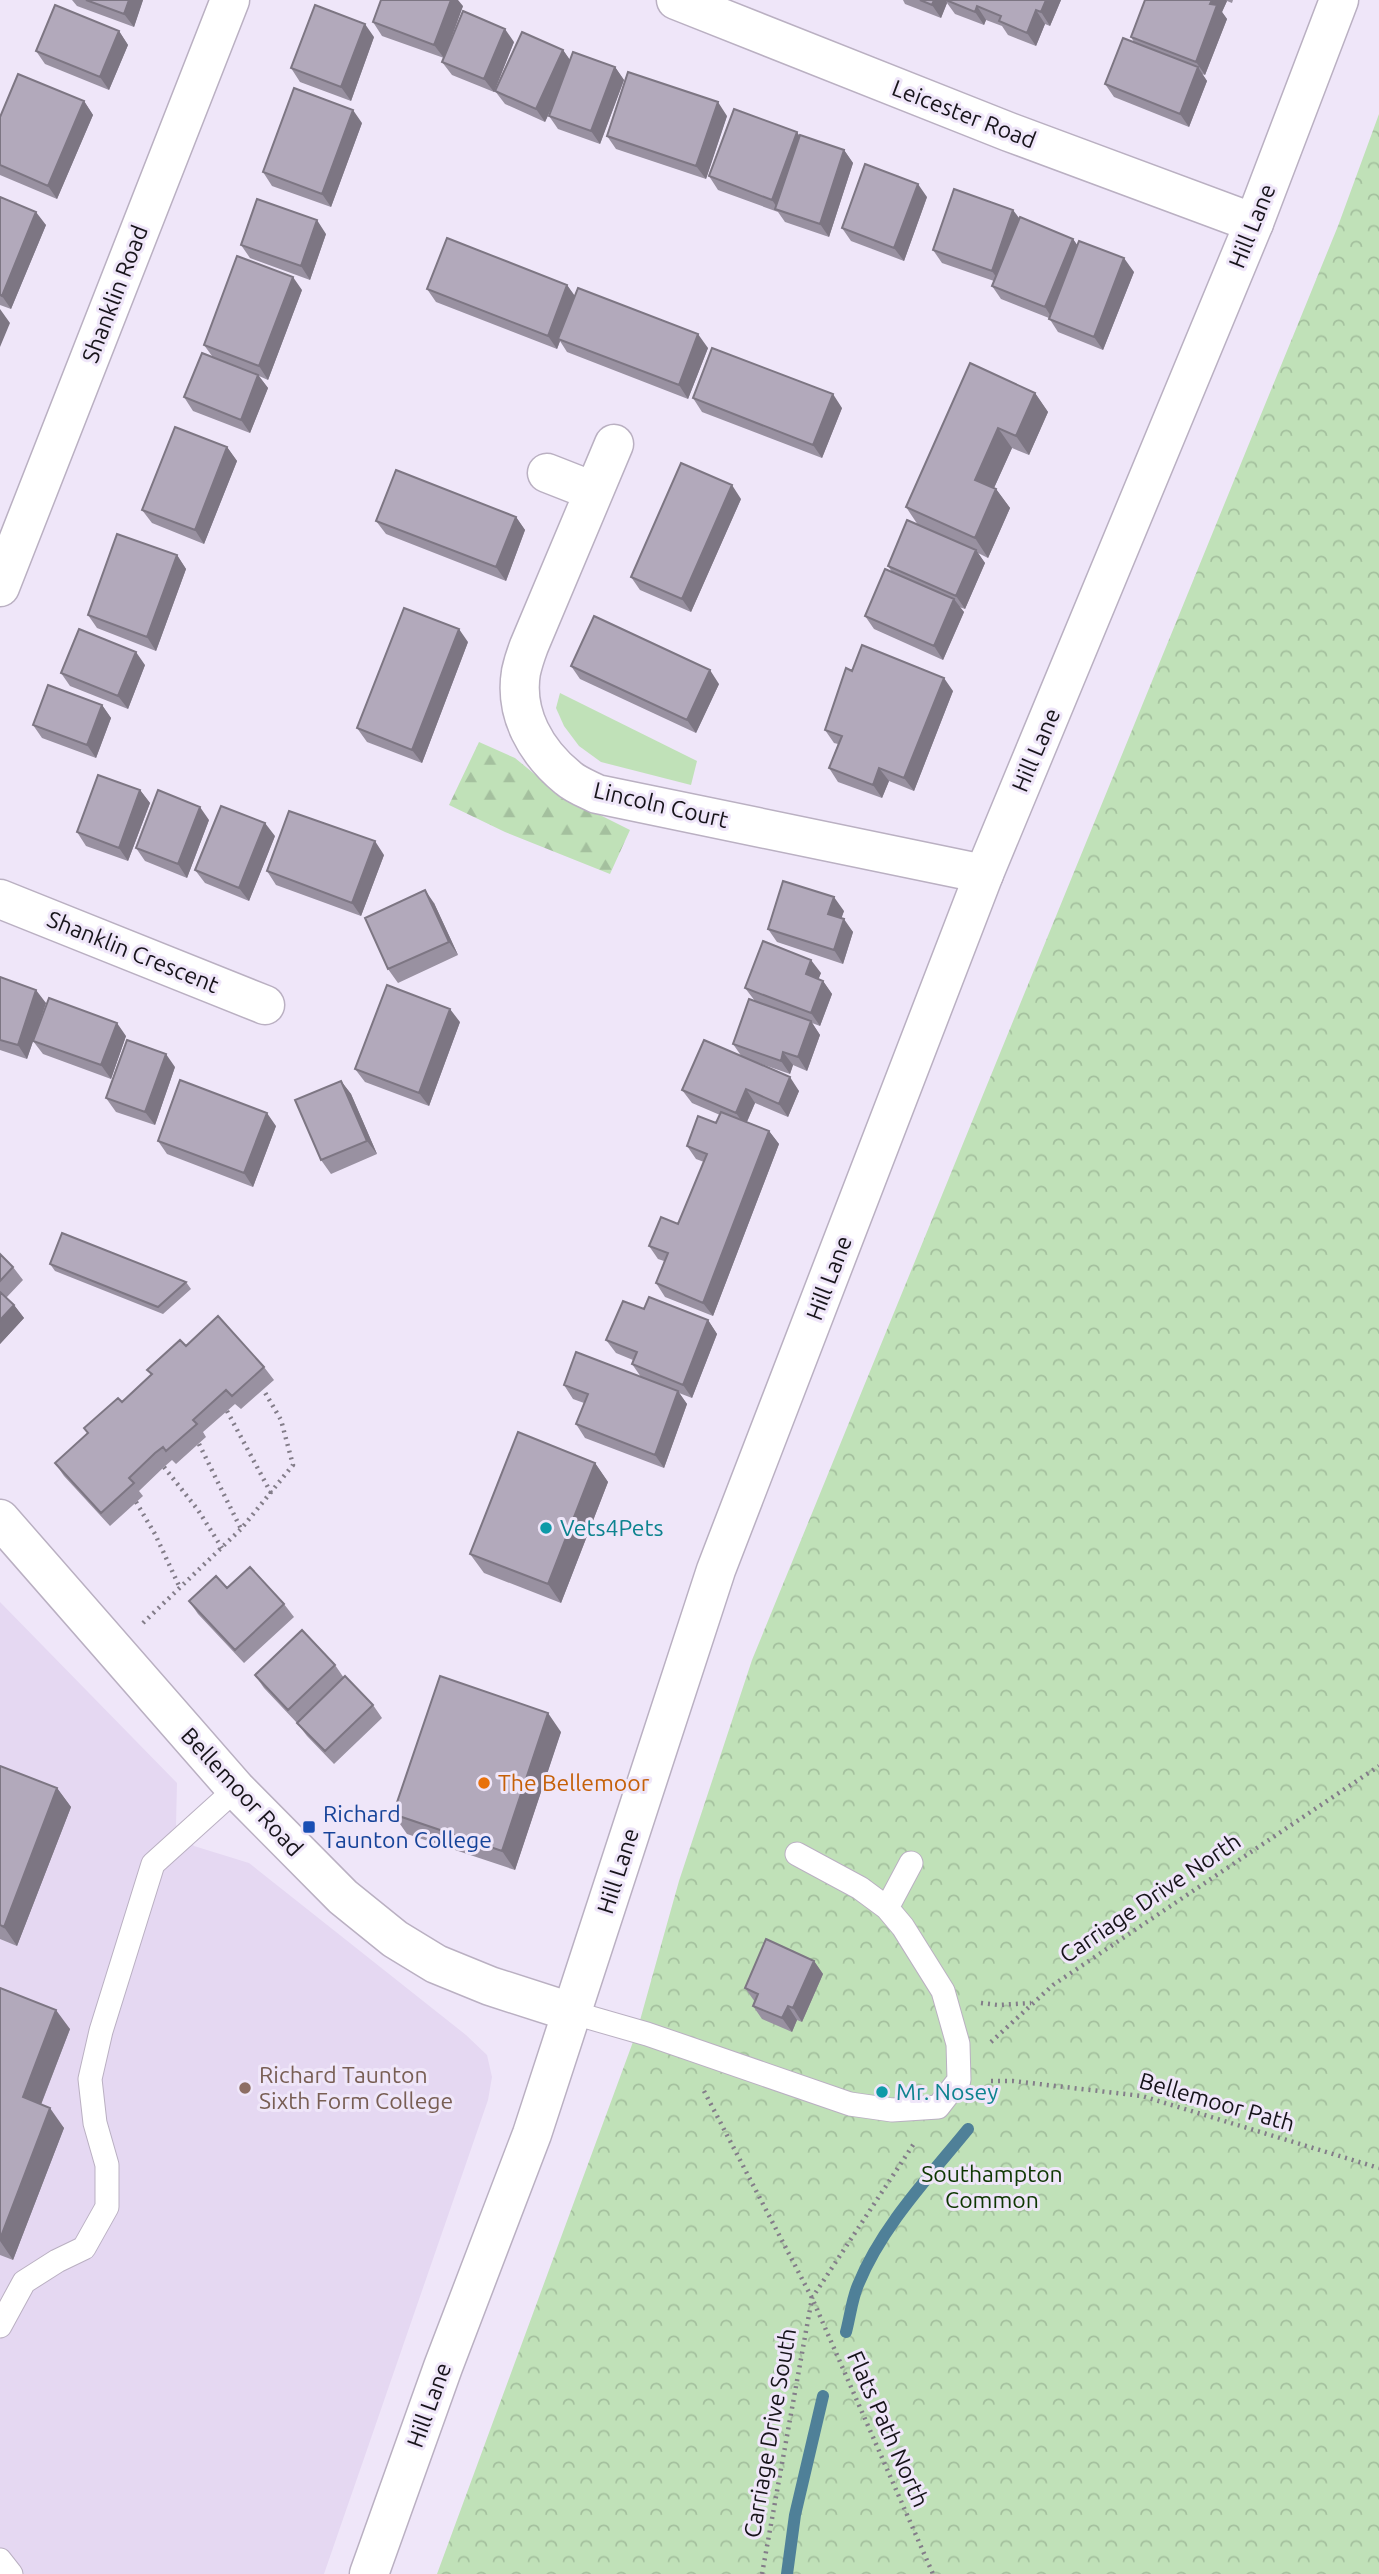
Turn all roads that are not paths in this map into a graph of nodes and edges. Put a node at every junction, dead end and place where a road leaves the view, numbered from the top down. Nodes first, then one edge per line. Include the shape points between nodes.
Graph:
1 (230, 0) edge
2 (676, 0) edge
3 (1339, 0) edge
4 (756, 15) edge
5 (1254, 223) junction
6 (614, 444) dead end
7 (547, 473) dead end
8 (593, 491) junction
9 (0, 587) edge
10 (984, 874) junction
11 (0, 898) edge
12 (265, 1005) dead end
13 (0, 1519) edge
14 (236, 1789) junction
15 (797, 1854) dead end
16 (911, 1863) dead end
17 (887, 1908) junction
18 (574, 2013) junction
19 (0, 2326) edge
20 (0, 2560) edge
21 (11, 2574) edge
22 (369, 2574) edge

1 - 9 street, Shanklin Road
2 - 4 street, Leicester Road
3 - 5 street, Hill Lane
4 - 5 street, Leicester Road via 1009,132
5 - 10 street, Hill Lane
6 - 8 street, Lincoln Court
7 - 8 street
8 - 10 street, Lincoln Court via 521,673 522,708 529,733 569,780 597,794
10 - 18 street, Hill Lane via 716,1570
11 - 12 street, Shanklin Crescent
13 - 14 street, Bellemoor Road
14 - 18 street, Bellemoor Road via 343,1898 395,1939 436,1964
14 - 19 lane via 153,1864 101,2031 90,2079 95,2123 107,2165 107,2207 84,2248 24,2282
15 - 17 lane
16 - 17 lane
17 - 18 lane via 943,1991 958,2045 959,2080 938,2107 892,2110 850,2104
18 - 22 street, Hill Lane
20 - 21 lane

